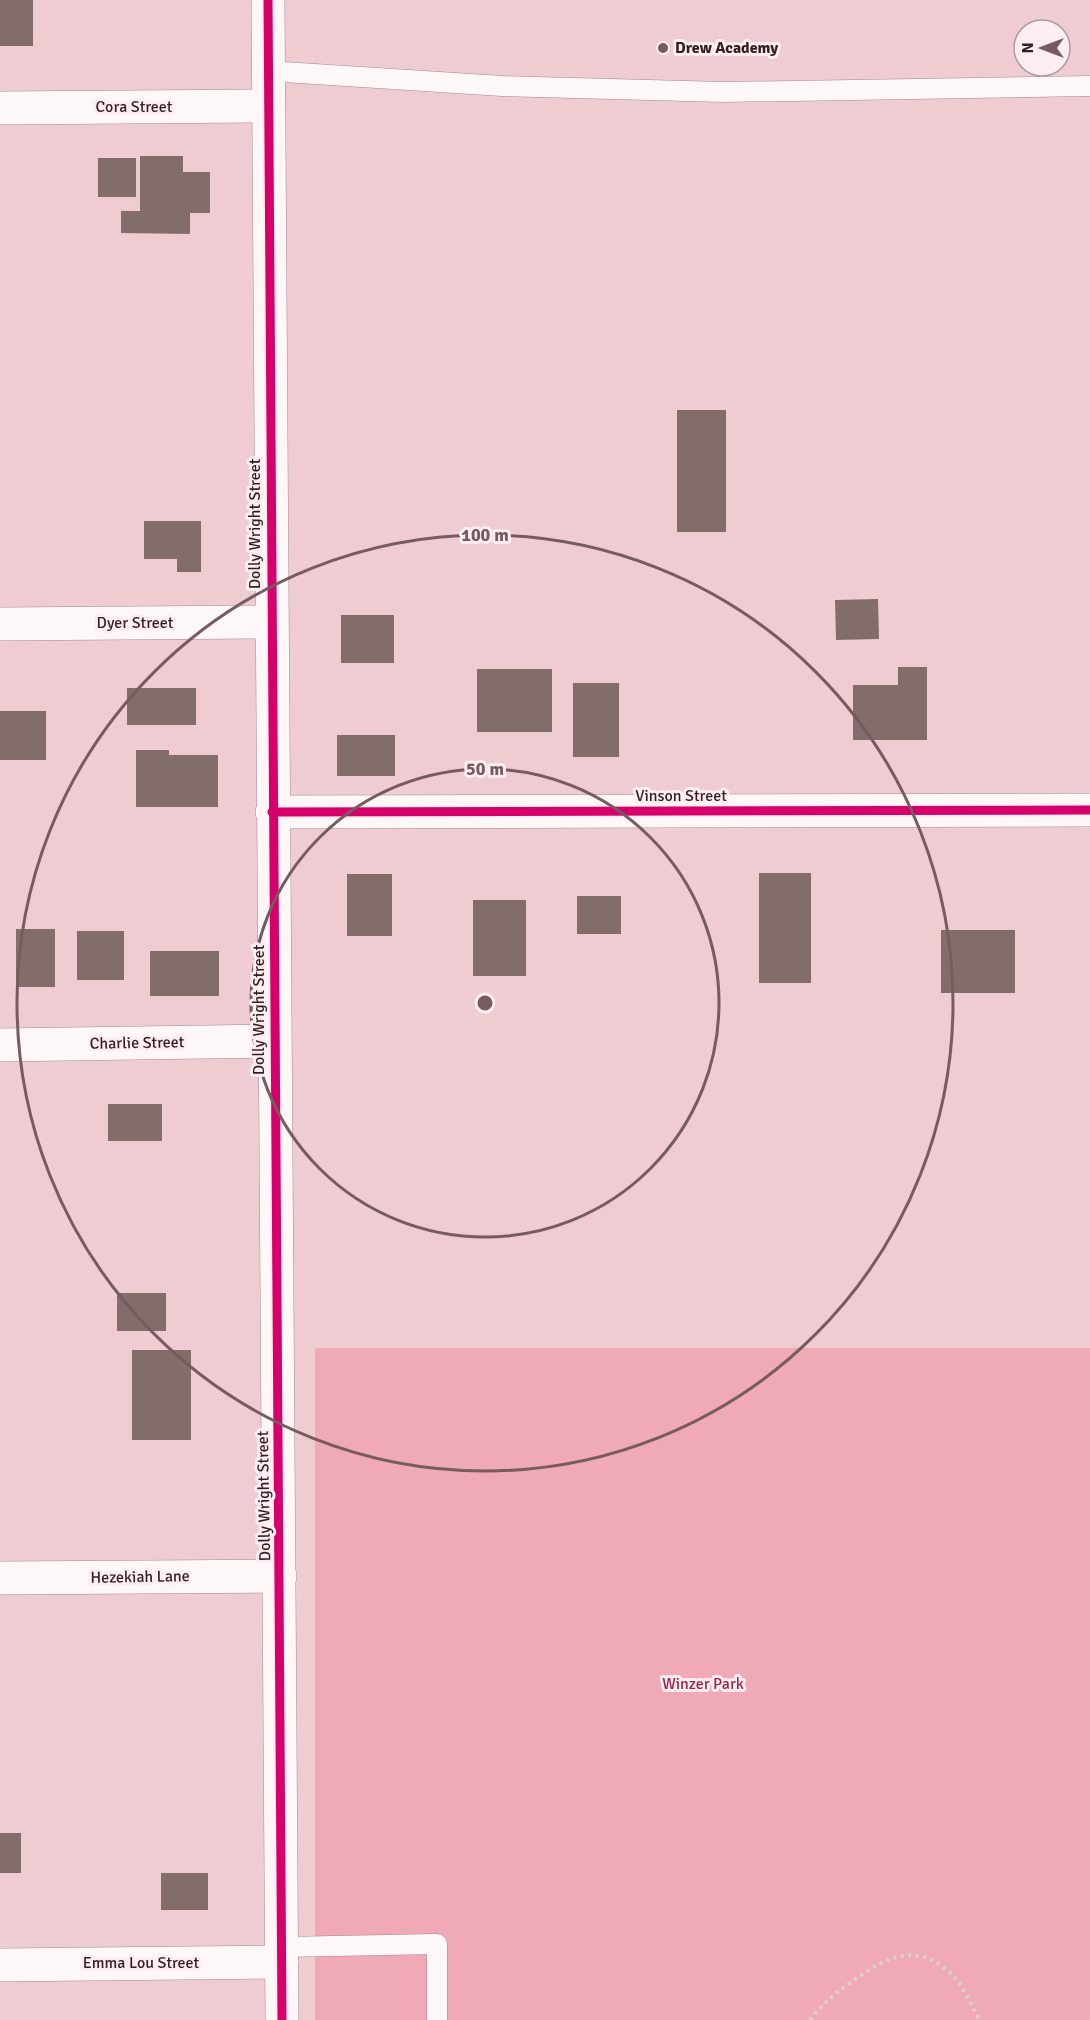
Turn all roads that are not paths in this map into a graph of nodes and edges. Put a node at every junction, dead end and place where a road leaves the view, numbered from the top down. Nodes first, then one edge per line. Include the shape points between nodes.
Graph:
1 (268, 0) edge
2 (268, 71) junction
3 (1090, 86) edge
4 (268, 106) junction
5 (0, 108) edge
6 (271, 622) junction
7 (0, 624) edge
8 (1090, 810) edge
9 (272, 812) junction
10 (274, 1041) junction
11 (0, 1044) edge
12 (280, 1576) junction
13 (0, 1578) edge
14 (282, 1954) junction
15 (0, 1965) edge
16 (282, 2020) edge
17 (437, 2020) edge

1 - 2 street, Dolly Wright Street
2 - 3 lane via 502,87 724,92
2 - 4 street, Dolly Wright Street
4 - 5 street, Cora Street
4 - 6 street, Dolly Wright Street
6 - 7 street, Dyer Street
6 - 9 street, Dolly Wright Street
8 - 9 street, Vinson Street
9 - 10 street, Dolly Wright Street
10 - 11 street, Charlie Street
10 - 12 street, Dolly Wright Street
12 - 13 street, Hezekiah Lane
12 - 14 street, Dolly Wright Street
14 - 15 street, Emma Lou Street
14 - 16 street, Dolly Wright Street
14 - 17 lane via 437,1944

